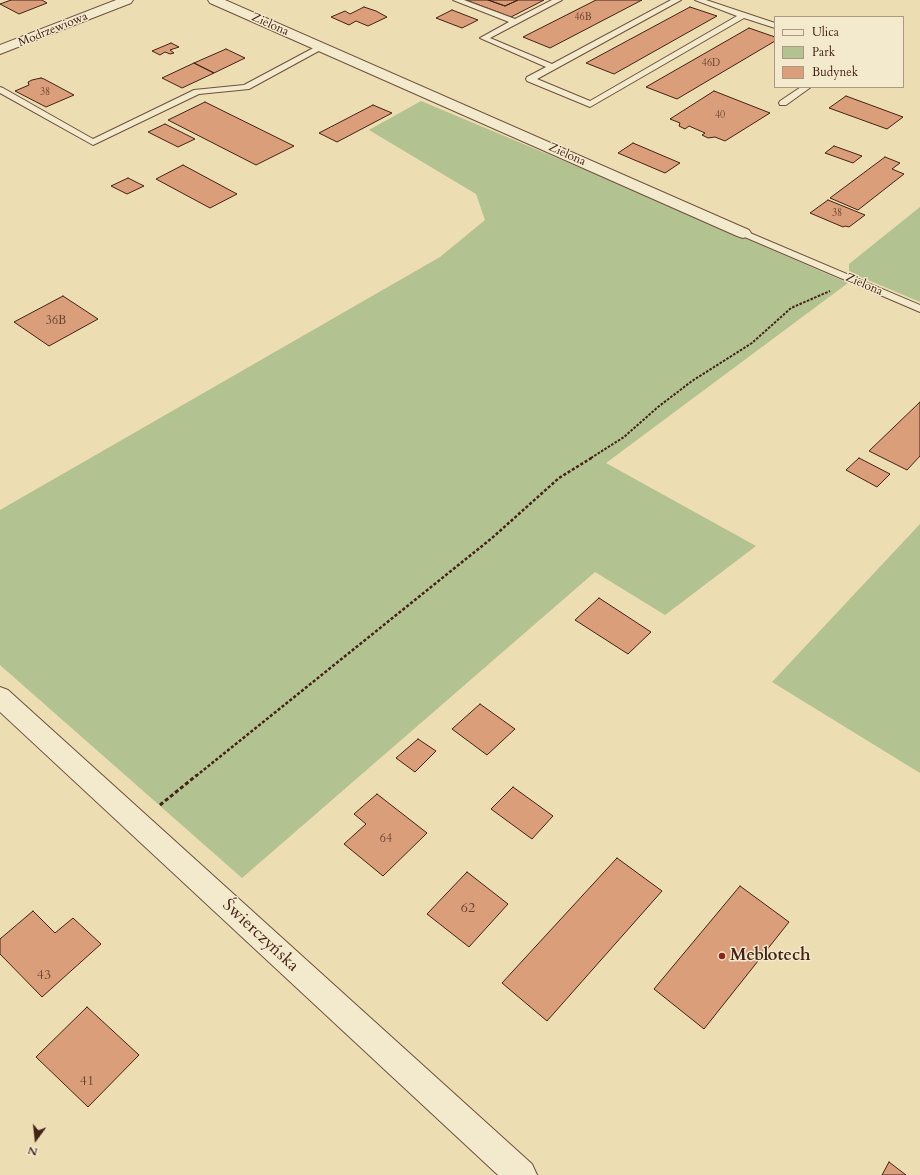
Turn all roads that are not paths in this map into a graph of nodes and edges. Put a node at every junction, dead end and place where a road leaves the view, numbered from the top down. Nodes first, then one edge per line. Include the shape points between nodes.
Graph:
1 (127, 0) edge
2 (214, 0) edge
3 (457, 0) edge
4 (558, 0) edge
5 (677, 0) edge
6 (699, 0) edge
7 (744, 15) junction
8 (515, 22) junction
9 (774, 26) edge
10 (322, 47) junction
11 (0, 50) edge
12 (553, 67) junction
13 (806, 88) edge
14 (0, 90) edge
15 (783, 103) dead end
16 (743, 233) joint
17 (920, 309) edge
18 (0, 697) edge
19 (521, 1175) edge

1 - 11 street, Modrzewiowa
2 - 10 street, Zielona
3 - 8 lane
4 - 8 lane
5 - 12 lane
6 - 7 lane
7 - 9 lane
7 - 12 lane via 590,104 530,79
8 - 12 lane via 484,38
10 - 14 lane via 246,87 197,92 93,142
10 - 16 street, Zielona
13 - 15 lane
16 - 17 lane, Zielona
18 - 19 street, Świerczyńska

